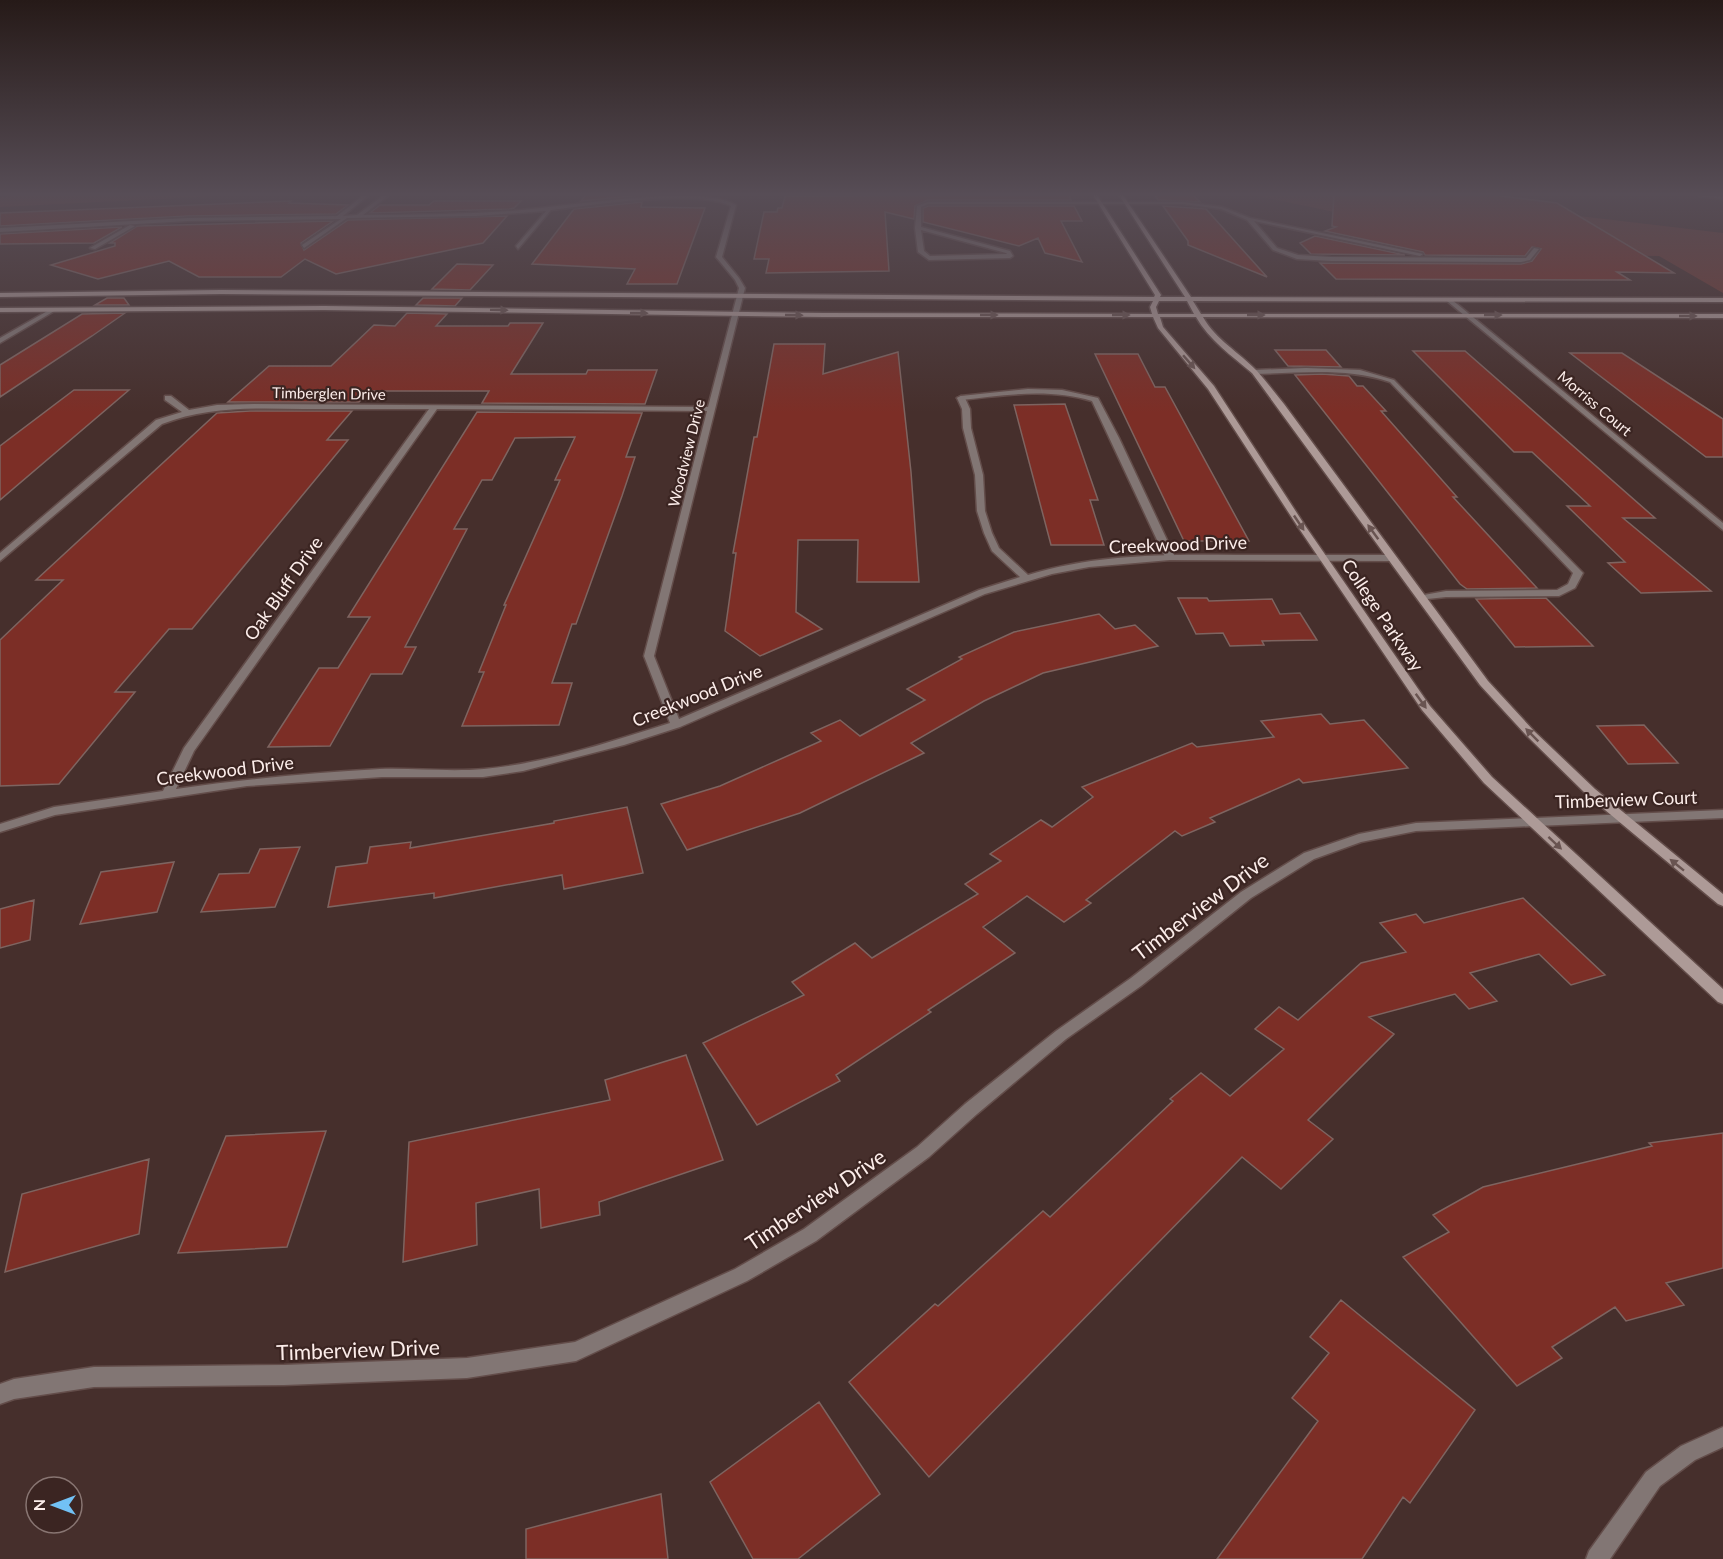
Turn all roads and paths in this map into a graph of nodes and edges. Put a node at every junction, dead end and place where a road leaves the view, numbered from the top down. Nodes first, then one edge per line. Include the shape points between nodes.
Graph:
1 (726, 268) edge
2 (1141, 268) edge
3 (1169, 268) edge
4 (0, 295) edge
5 (740, 297) junction
6 (1156, 298) junction
7 (1190, 299) junction
8 (1449, 300) junction
9 (1723, 300) edge
10 (0, 310) edge
11 (53, 310) junction
12 (736, 314) junction
13 (1155, 315) junction
14 (1198, 315) junction
15 (1468, 315) junction
16 (1723, 316) edge
17 (0, 341) edge
18 (1254, 372) junction
19 (168, 398) dead end
20 (434, 408) junction
21 (711, 409) junction
22 (186, 411) junction
23 (1723, 527) edge
24 (1170, 557) junction
25 (0, 558) edge
26 (1392, 558) junction
27 (1325, 559) junction
28 (1026, 578) junction
29 (1421, 598) junction
30 (676, 725) junction
31 (168, 793) junction
32 (1723, 814) edge
33 (1623, 818) junction
34 (1530, 821) junction
35 (0, 828) edge
36 (1723, 901) edge
37 (1723, 998) edge
38 (0, 1394) edge
39 (1723, 1437) edge
40 (1597, 1559) edge

1 - 5 street via 740,280
2 - 6 main road via 1158,295
3 - 7 main road
4 - 5 main road via 221,292
5 - 6 main road
5 - 12 street, Woodview Drive
6 - 7 main road
6 - 13 main road
7 - 8 main road
7 - 14 main road
8 - 9 main road
8 - 15 street, Morriss Court
10 - 11 main road
11 -> 12 main road
11 - 17 street
12 -> 13 main road
12 - 21 street, Woodview Drive
13 - 14 main road
13 -> 27 main road, College Parkway via 1173,344 1211,388
14 -> 15 main road
14 - 18 main road via 1222,345
15 -> 16 main road
15 - 23 street, Morriss Court
26 -> 18 main road
18 - 29 street via 1350,371 1392,381 1578,573 1572,586 1559,593 1446,594
19 - 22 street
20 - 21 street, Timberglen Drive
20 - 22 street, Timberglen Drive via 254,406
20 - 31 street, Oak Bluff Drive via 188,751
21 - 30 street, Woodview Drive via 649,656
22 - 25 street, Timberglen Drive via 159,422
24 - 27 street, Creekwood Drive
24 - 28 street, Creekwood Drive via 1089,564
24 - 28 street via 1095,400 1076,393 1025,390 961,398 988,533 995,549
26 - 27 street, Creekwood Drive
26 - 29 main road
27 -> 34 main road, College Parkway via 1426,708 1488,780
28 - 30 street, Creekwood Drive via 982,592
33 -> 29 main road via 1591,792 1484,684
30 - 31 street, Creekwood Drive via 588,751 483,773 310,776
31 - 35 street, Creekwood Drive via 54,811
32 - 33 street, Timberview Court
33 - 34 street, Timberview Court
36 -> 33 main road
34 -> 37 main road, College Parkway
34 - 38 street, Timberview Drive via 1416,828 1359,838 1310,856 1246,895 1061,1035 923,1152 810,1235 741,1275 576,1351 467,1368 94,1377
39 - 40 street via 1688,1454 1653,1479

